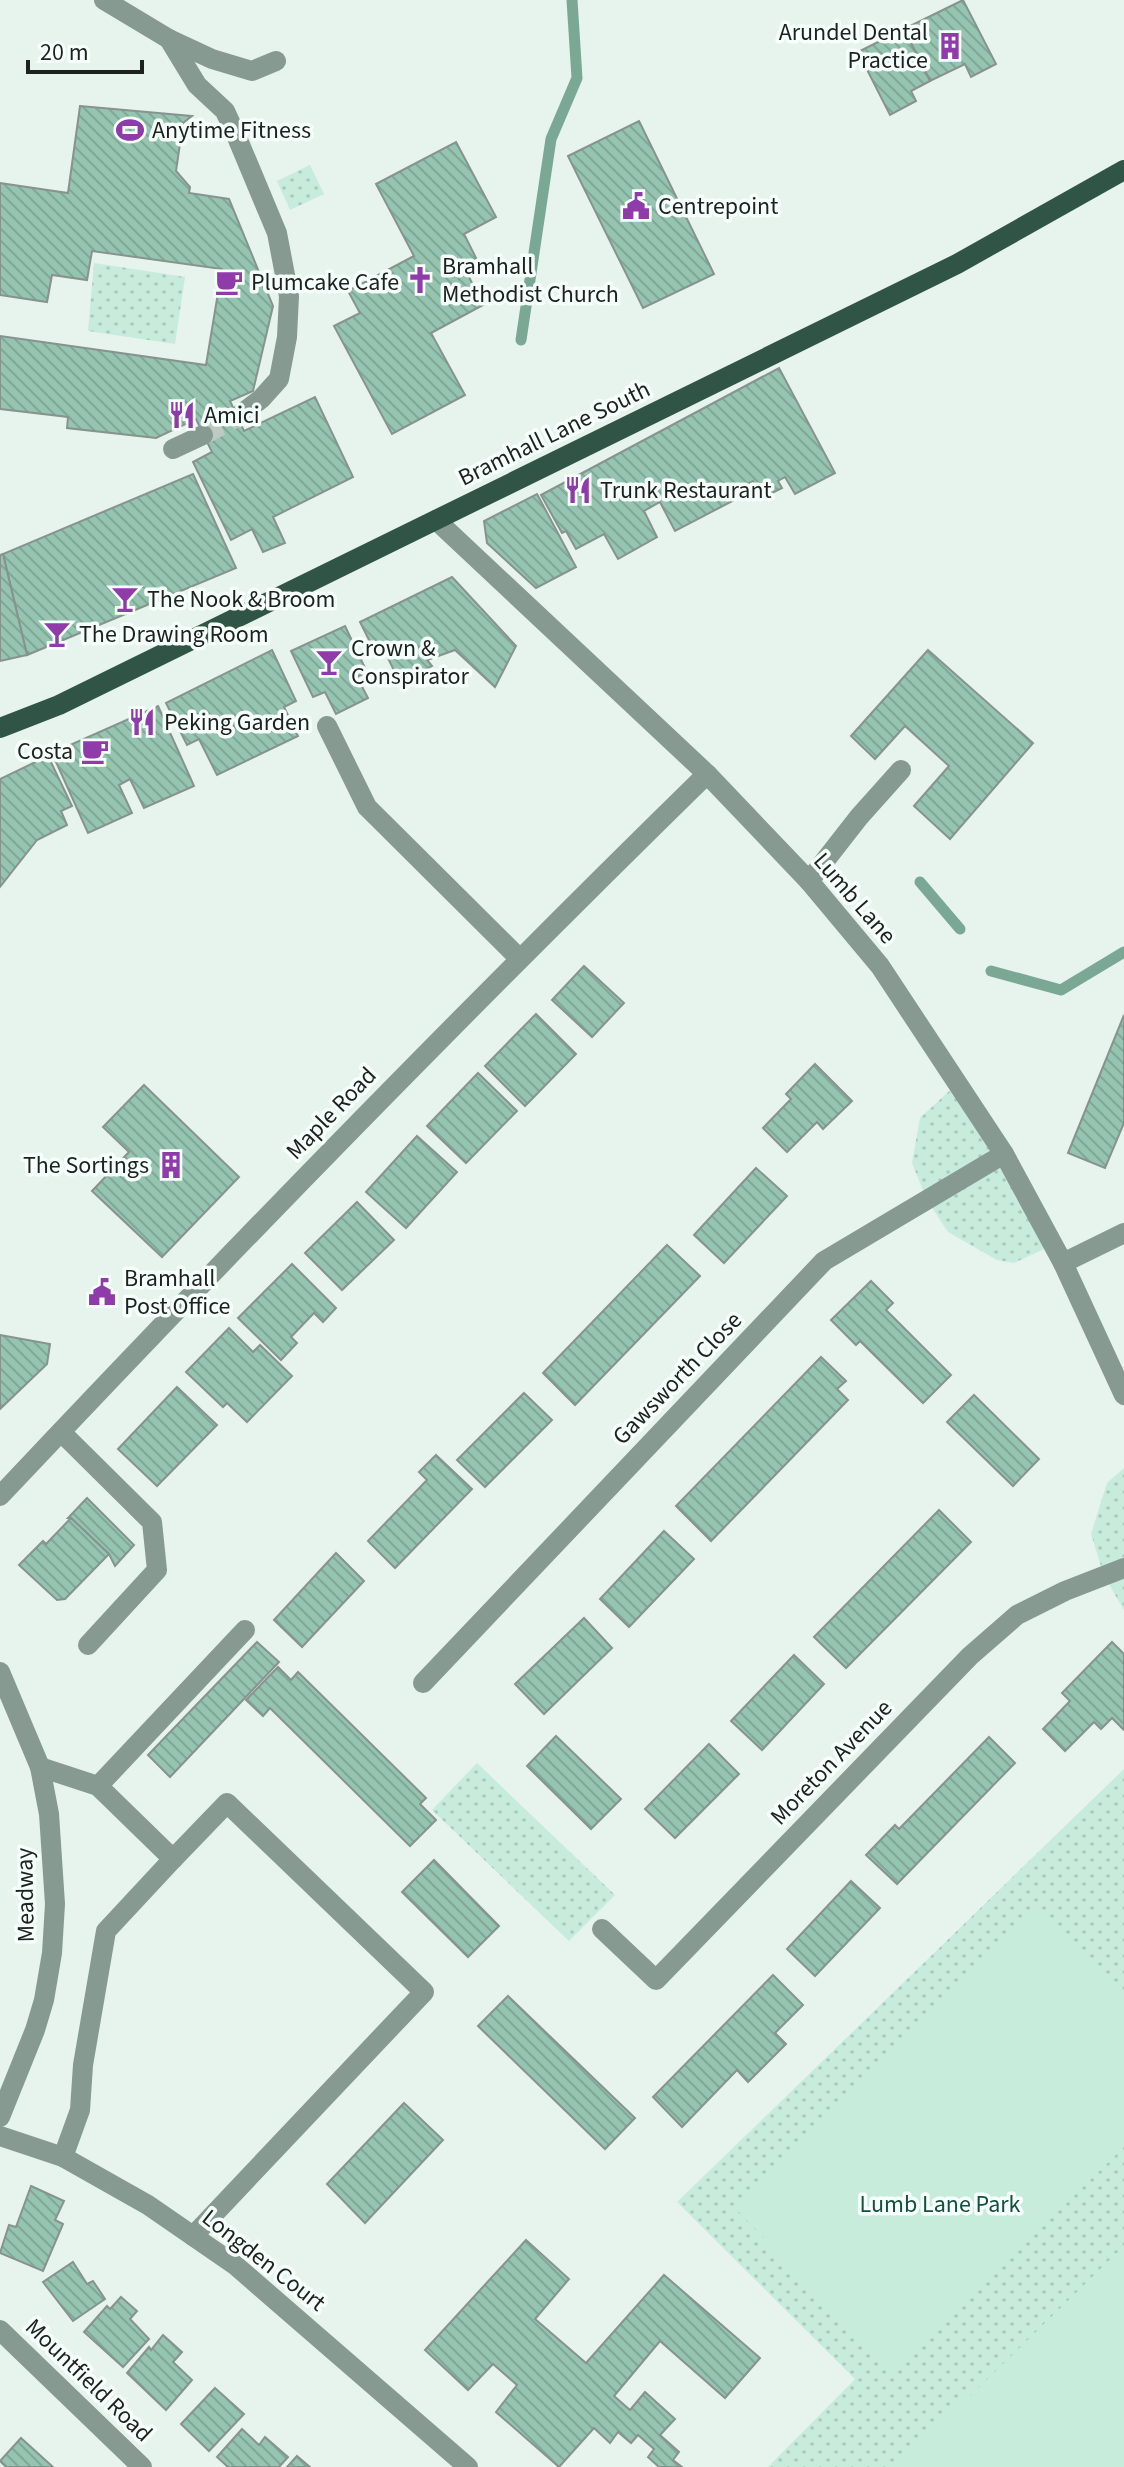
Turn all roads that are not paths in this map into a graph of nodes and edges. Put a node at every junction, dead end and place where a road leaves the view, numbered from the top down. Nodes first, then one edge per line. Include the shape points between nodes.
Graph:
1 (104, 0) edge
2 (169, 39) junction
3 (276, 61) dead end
4 (1124, 170) edge
5 (237, 417) tunnel mouth
6 (203, 435) tunnel mouth
7 (173, 449) dead end
8 (436, 520) junction
9 (327, 726) dead end
10 (0, 728) edge
11 (901, 770) dead end
12 (707, 774) junction
13 (809, 881) junction
14 (519, 958) junction
15 (1004, 1154) junction
16 (1124, 1233) edge
17 (1063, 1263) junction
18 (1124, 1395) edge
19 (61, 1432) junction
20 (0, 1496) edge
21 (1124, 1568) edge
22 (245, 1630) dead end
23 (88, 1645) dead end
24 (0, 1672) edge
25 (423, 1683) dead end
26 (40, 1767) junction
27 (98, 1786) junction
28 (173, 1859) junction
29 (602, 1929) dead end
30 (0, 2117) edge
31 (0, 2136) edge
32 (63, 2157) junction
33 (193, 2236) junction
34 (0, 2330) edge
35 (142, 2467) edge
36 (468, 2467) edge

1 - 2 street
2 - 3 street via 252,71
2 - 5 street via 197,85 225,111 277,233 289,296 279,379
4 - 8 main road, Bramhall Lane South via 957,264
6 - 7 street
8 - 10 main road, Bramhall Lane South via 59,705
8 - 12 street, Lumb Lane
9 - 14 street via 367,807
11 - 13 street
12 - 13 street, Lumb Lane
12 - 14 street, Maple Road
13 - 15 street, Lumb Lane via 880,966
14 - 19 street, Maple Road
15 - 17 street, Lumb Lane
15 - 25 street, Gawsworth Close via 824,1261
16 - 17 street
17 - 18 street, Lumb Lane
19 - 20 street, Maple Road
19 - 23 street via 152,1522 157,1570
21 - 29 street, Moreton Avenue via 1017,1615 970,1656 656,1980
22 - 27 street
24 - 26 street, Meadway
26 - 27 street
26 - 30 street, Meadway via 55,1904 52,1953 35,2030
27 - 28 street
28 - 32 street via 106,1931 80,2110
28 - 33 street via 227,1803 424,1992
31 - 32 street, Longden Court
32 - 33 street, Longden Court
33 - 36 street, Longden Court via 235,2265
34 - 35 street, Mountfield Road

